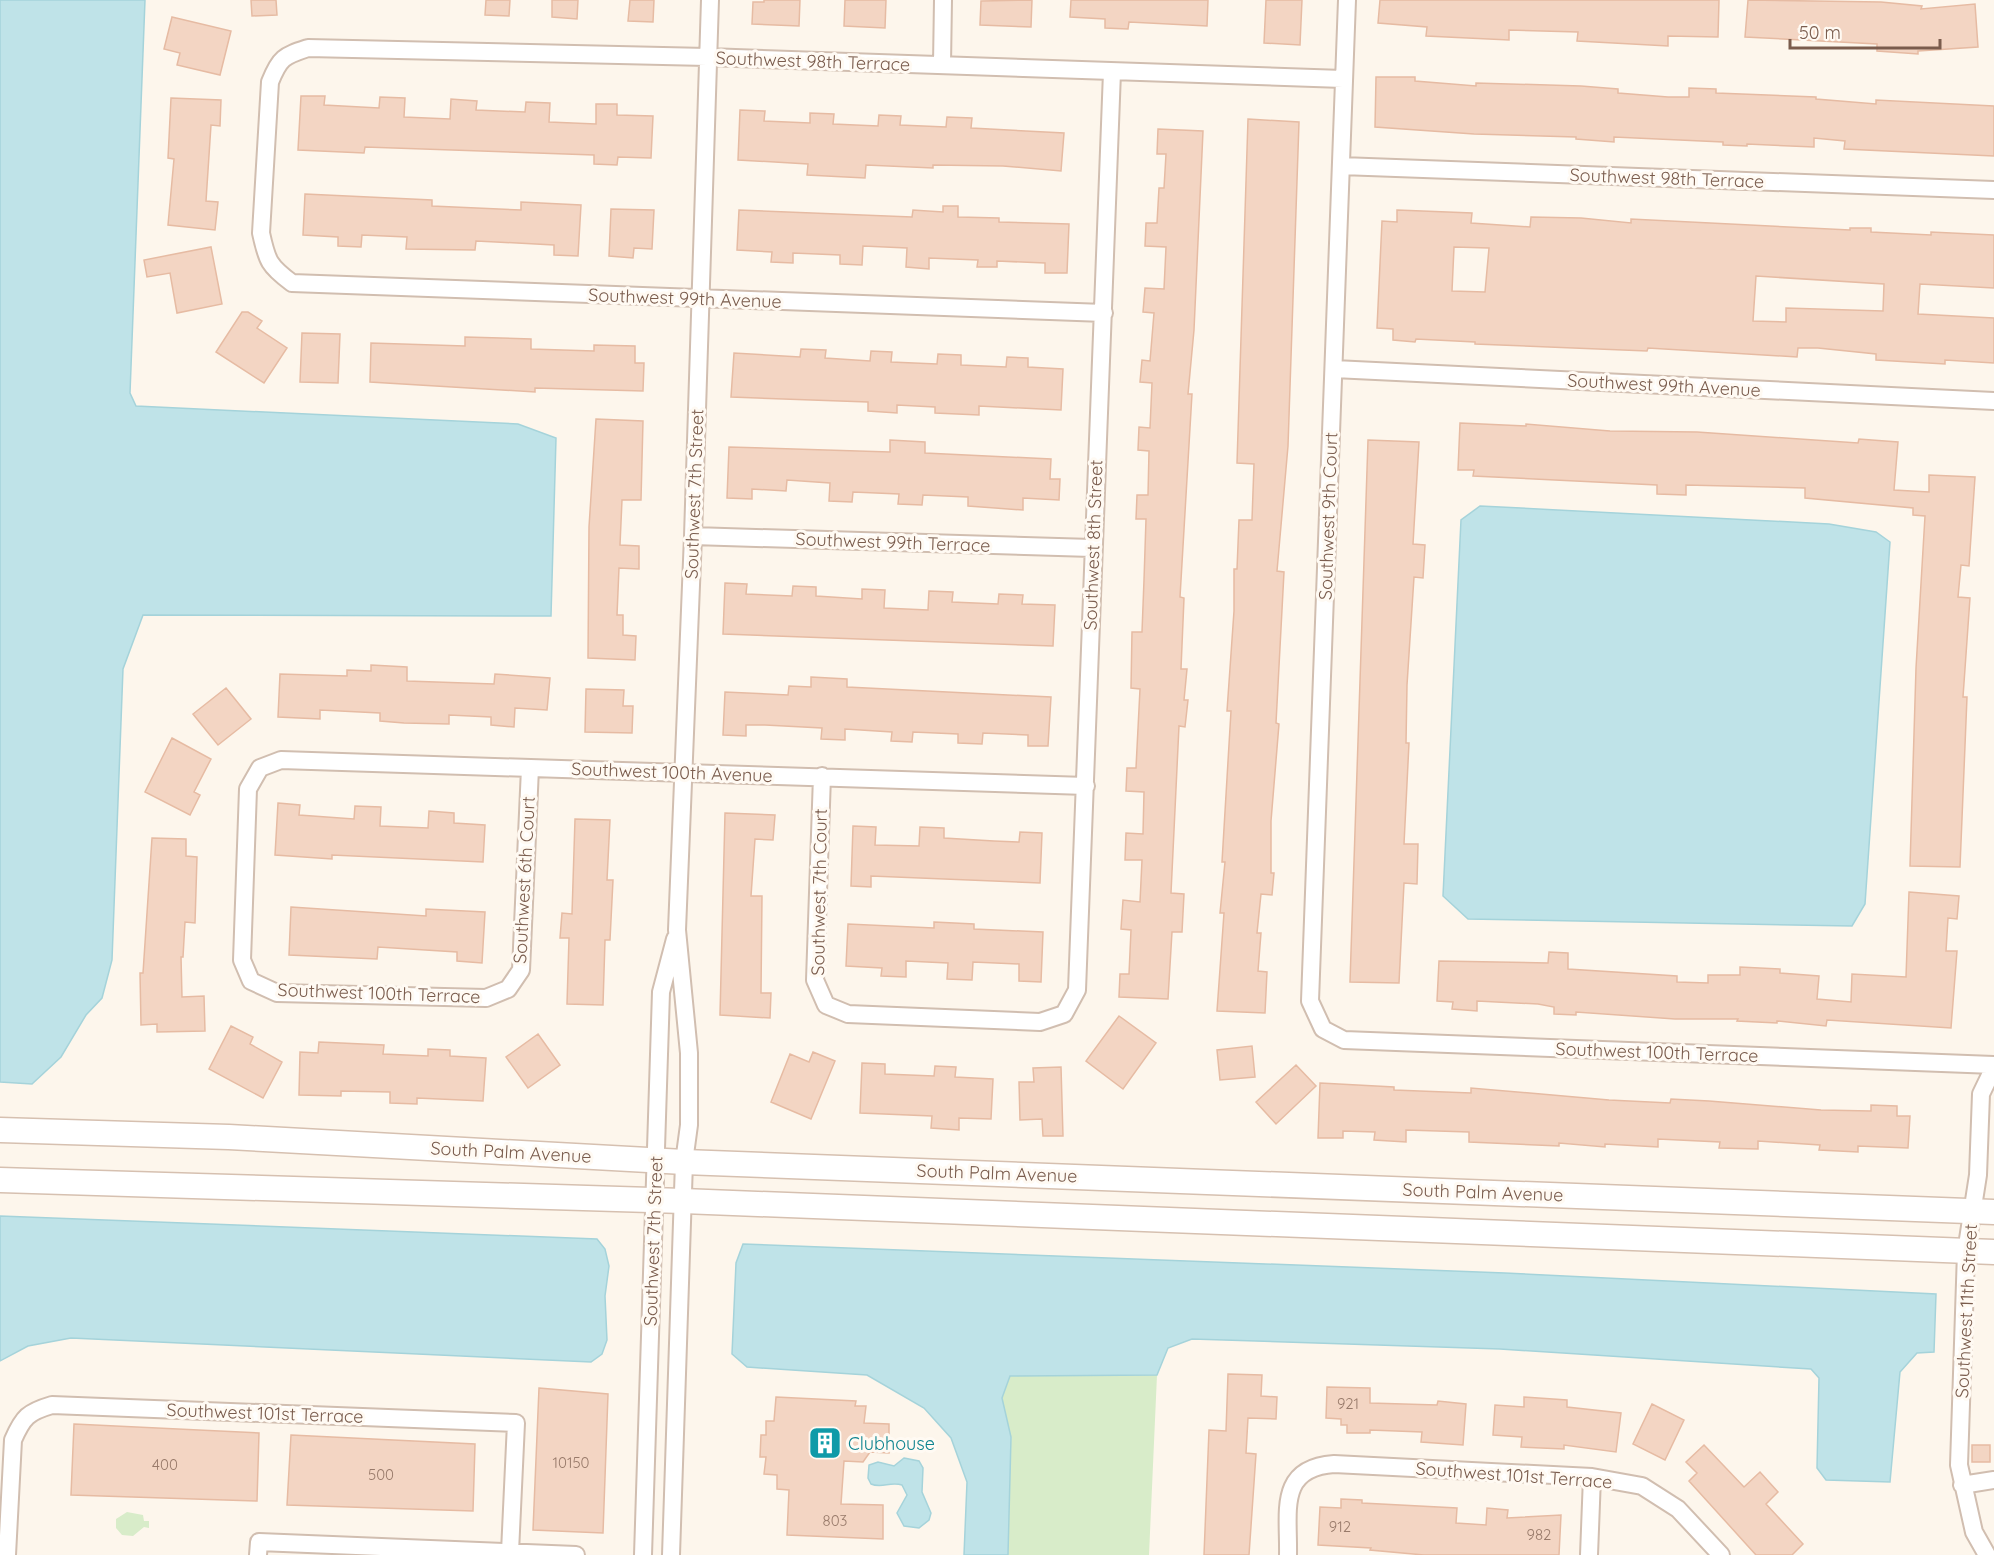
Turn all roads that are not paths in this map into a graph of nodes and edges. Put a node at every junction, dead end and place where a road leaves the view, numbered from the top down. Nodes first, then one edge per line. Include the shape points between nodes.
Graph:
1 (710, 0) edge
2 (944, 0) edge
3 (1347, 0) edge
4 (707, 57) junction
5 (942, 64) junction
6 (1112, 72) junction
7 (1343, 79) junction
8 (1341, 166) junction
9 (1994, 190) edge
10 (272, 268) joint
11 (700, 299) junction
12 (1104, 313) junction
13 (1334, 369) junction
14 (1994, 401) edge
15 (693, 536) junction
16 (1092, 548) junction
17 (530, 768) junction
18 (682, 772) junction
19 (822, 776) junction
20 (1086, 786) junction
21 (677, 930) junction
22 (251, 981) joint
23 (508, 989) joint
24 (1064, 1014) joint
25 (1323, 1029) joint
26 (1994, 1066) edge
27 (0, 1130) edge
28 (656, 1160) junction
29 (684, 1162) junction
30 (0, 1180) edge
31 (654, 1200) junction
32 (683, 1200) junction
33 (1982, 1211) edge
34 (1966, 1252) junction
35 (1994, 1252) edge
36 (676, 1398) junction
37 (648, 1399) junction
38 (1592, 1477) junction
39 (1994, 1480) edge
40 (1962, 1485) junction
41 (645, 1494) junction
42 (673, 1495) junction
43 (259, 1549) edge
44 (390, 1551) edge
45 (510, 1552) junction
46 (7, 1555) edge
47 (576, 1555) edge
48 (643, 1555) edge
49 (671, 1555) edge
50 (1288, 1555) edge
51 (1589, 1555) edge
52 (1721, 1555) edge
53 (1987, 1555) edge

1 - 4 street, Southwest 7th Street
2 - 5 street
3 - 7 street, Southwest 9th Court
4 - 5 street, Southwest 98th Terrace
4 - 10 street, Southwest 98th Terrace via 308,48 284,56 270,82 261,233
4 - 11 street, Southwest 7th Street
5 - 6 street, Southwest 98th Terrace
6 - 7 street, Southwest 98th Terrace
6 - 12 street, Southwest 8th Street
7 - 8 street, Southwest 9th Court
8 - 9 street, Southwest 98th Terrace
8 - 13 street, Southwest 9th Court
10 - 11 street, Southwest 99th Avenue via 292,283
11 - 12 street, Southwest 99th Avenue
11 - 15 street, Southwest 7th Street
12 - 16 street, Southwest 8th Street
13 - 14 street, Southwest 99th Avenue
13 - 25 street, Southwest 9th Court via 1310,1001
15 - 16 street, Southwest 99th Terrace
15 - 18 street, Southwest 7th Street
16 - 20 street, Southwest 8th Street
17 - 18 street, Southwest 100th Avenue
17 - 22 street, Southwest 100th Avenue via 280,760 260,768 248,789 242,960
17 - 23 street, Southwest 6th Court via 521,970
18 - 19 street, Southwest 100th Avenue
18 - 21 street, Southwest 7th Street
19 - 20 street, Southwest 100th Avenue
19 - 24 street, Southwest 7th Court via 815,980 826,1005 848,1014 1040,1022
20 - 24 street, Southwest 8th Street via 1077,990
21 - 28 street, Southwest 7th Street via 661,992
21 - 29 street, Southwest 7th Street via 689,1053 689,1125
22 - 23 street, Southwest 100th Terrace via 276,993 486,998
25 - 26 street, Southwest 100th Terrace via 1344,1040
26 - 33 street, Southwest 11th Street via 1981,1094 1978,1175
27 - 28 main road, South Palm Avenue via 229,1137
28 - 29 main road, South Palm Avenue
28 - 31 street, Southwest 7th Street
29 - 32 street, Southwest 7th Street
29 - 33 main road, South Palm Avenue
30 - 31 main road
31 - 32 main road
31 - 37 street, Southwest 7th Street
32 - 34 main road
32 - 36 street, Southwest 7th Street
33 - 34 street, Southwest 11th Street
34 - 35 main road
34 - 40 street, Southwest 11th Street via 1959,1456
36 - 37 street
36 - 42 street, Southwest 7th Street
37 - 41 street, Southwest 7th Street
38 - 50 street, Southwest 101st Terrace via 1316,1465 1297,1476 1289,1495
38 - 51 street
38 - 52 street, Southwest 101st Terrace via 1642,1486 1678,1509
39 - 40 street
40 - 53 street, Southwest 11th Street via 1974,1532
41 - 42 street
41 - 48 street, Southwest 7th Street
42 - 49 street, Southwest 7th Street
43 - 44 street
44 - 45 street
45 - 46 street, Southwest 101st Terrace via 516,1423 52,1405 33,1410 20,1423 13,1440
45 - 47 street

